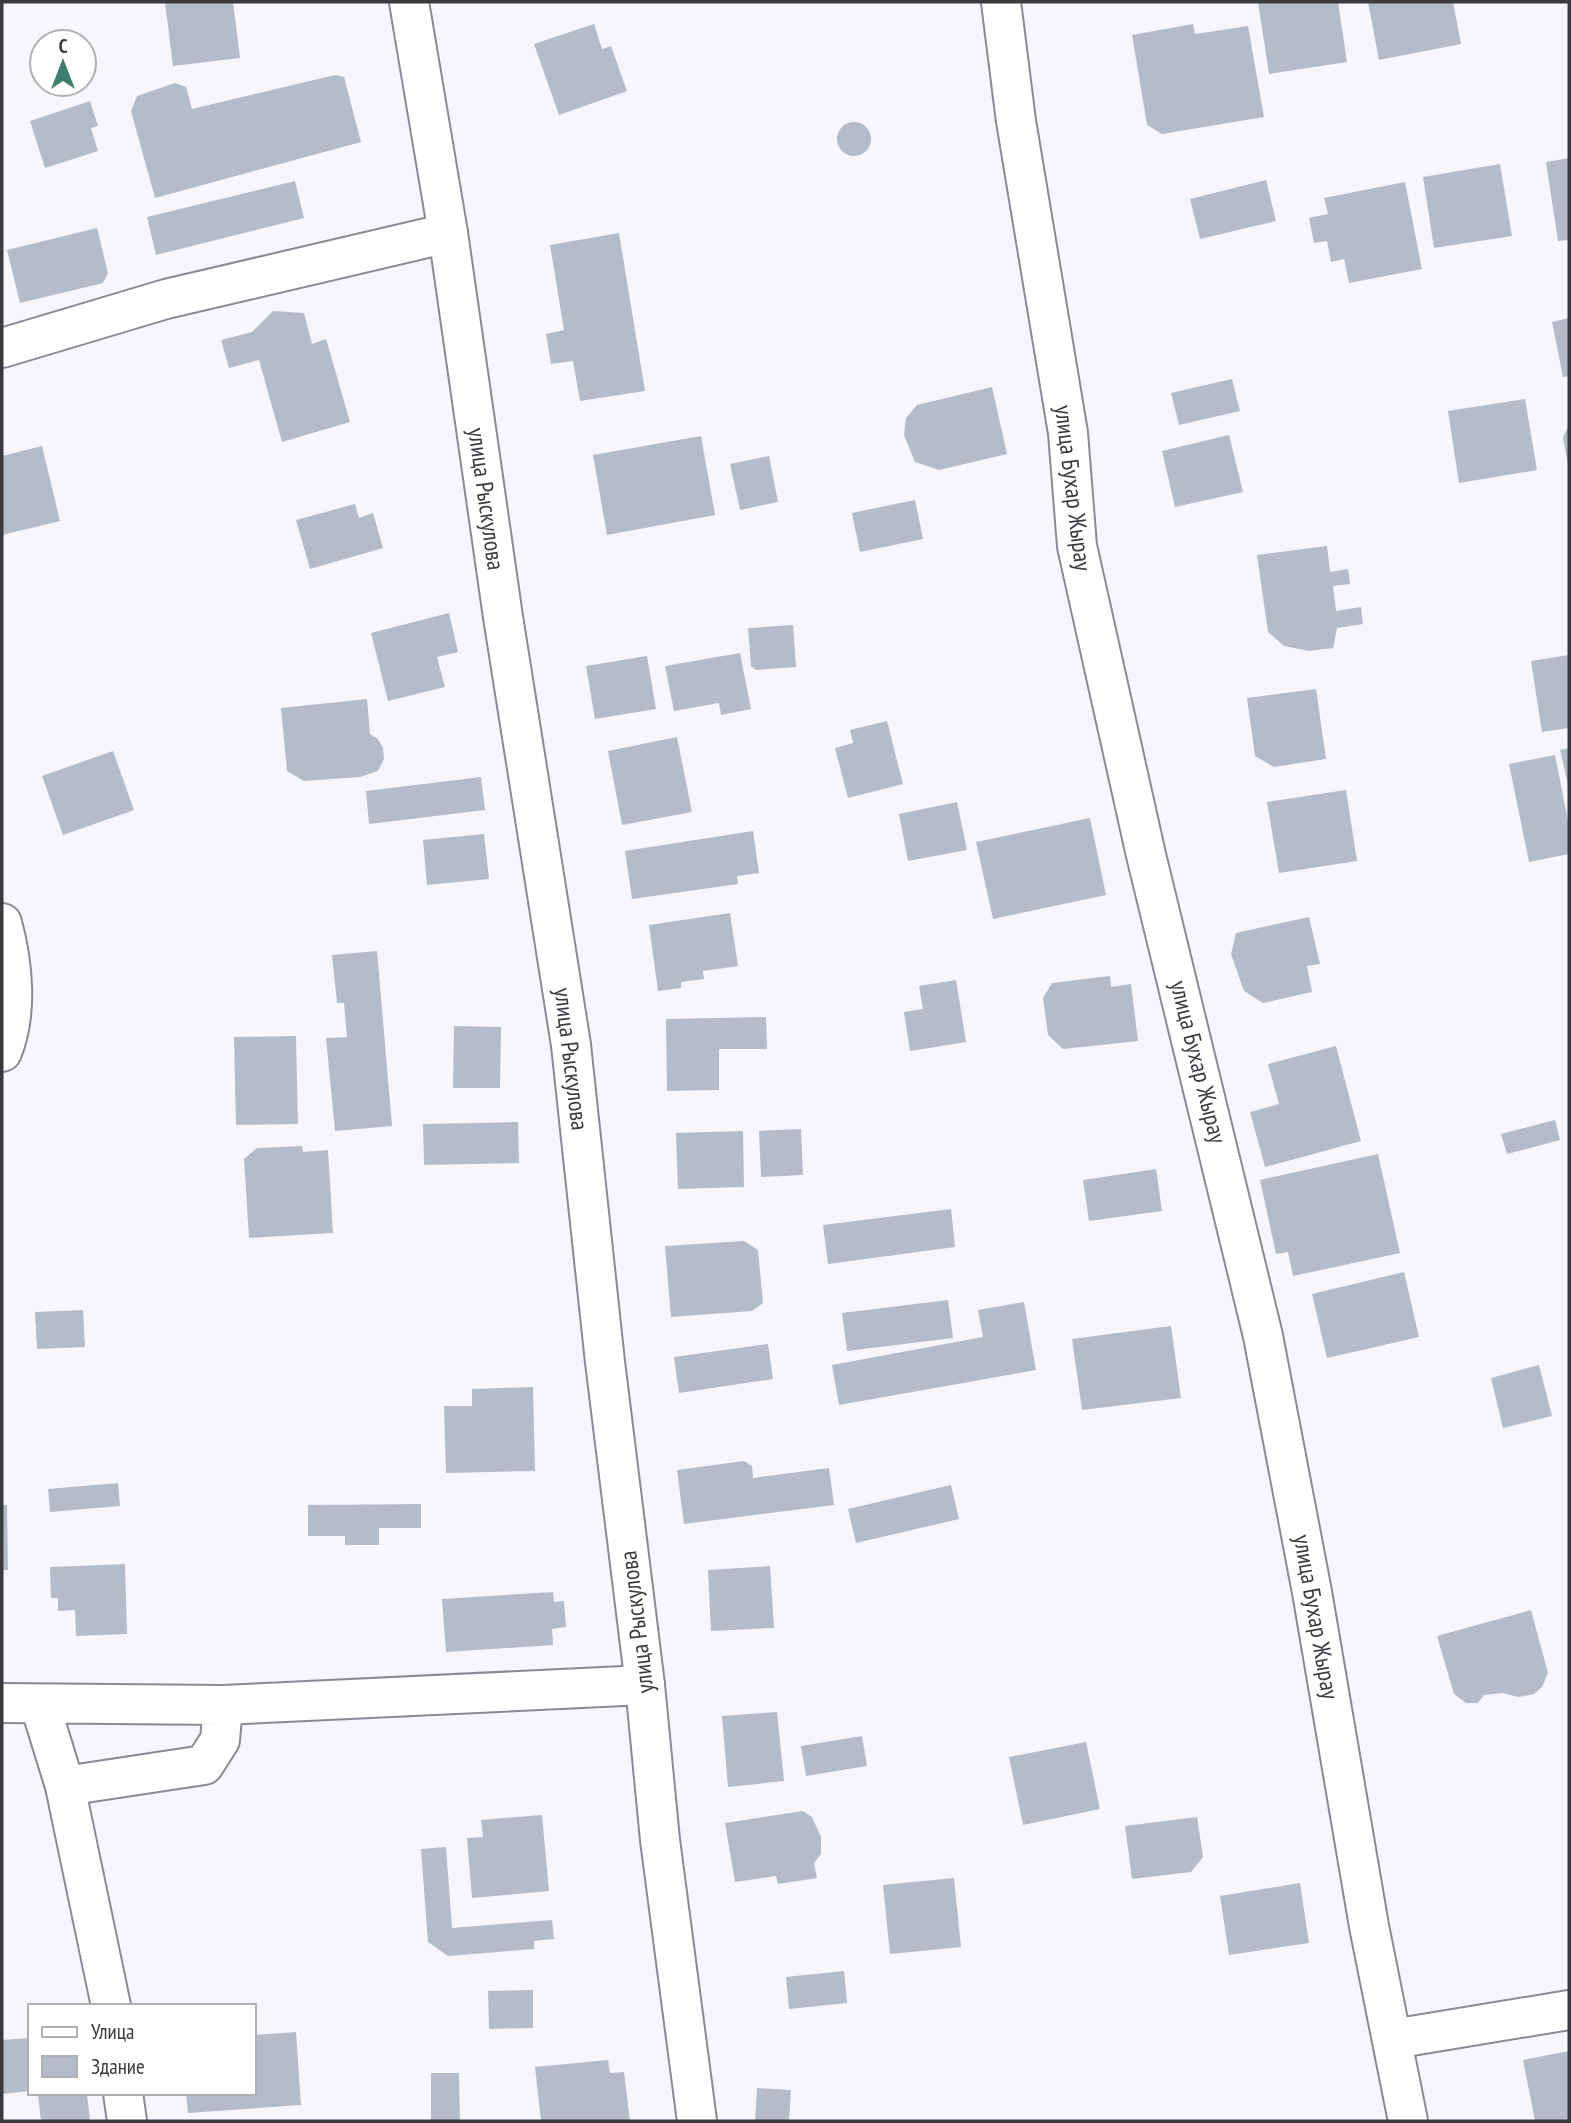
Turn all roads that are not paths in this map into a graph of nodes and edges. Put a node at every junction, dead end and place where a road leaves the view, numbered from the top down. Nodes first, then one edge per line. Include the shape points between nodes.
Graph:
1 (409, 2) edge
2 (1000, 2) edge
3 (448, 233) junction
4 (2, 348) edge
5 (2, 923) edge
6 (2, 1052) edge
7 (645, 1685) junction
8 (2, 1703) edge
9 (40, 1705) junction
10 (223, 1706) junction
11 (65, 1786) junction
12 (111, 2004) edge
13 (1569, 2010) edge
14 (1392, 2039) junction
15 (123, 2095) edge
16 (127, 2121) edge
17 (697, 2121) edge
18 (1408, 2121) edge

1 - 3 street, улица Рыскулова
2 - 14 street, улица Бухар Жырау via 1068,433 1077,546 1146,855 1263,1336
3 - 4 street via 166,299
3 - 7 street, улица Рыскулова via 571,1045
5 - 6 street via 12,959 9,1035
7 - 10 street
7 - 17 street, улица Рыскулова
8 - 9 street
9 - 10 street
9 - 11 street
10 - 11 street via 219,1740 204,1765
11 - 12 street
13 - 14 street
14 - 18 street, улица Бухар Жырау
15 - 16 street

